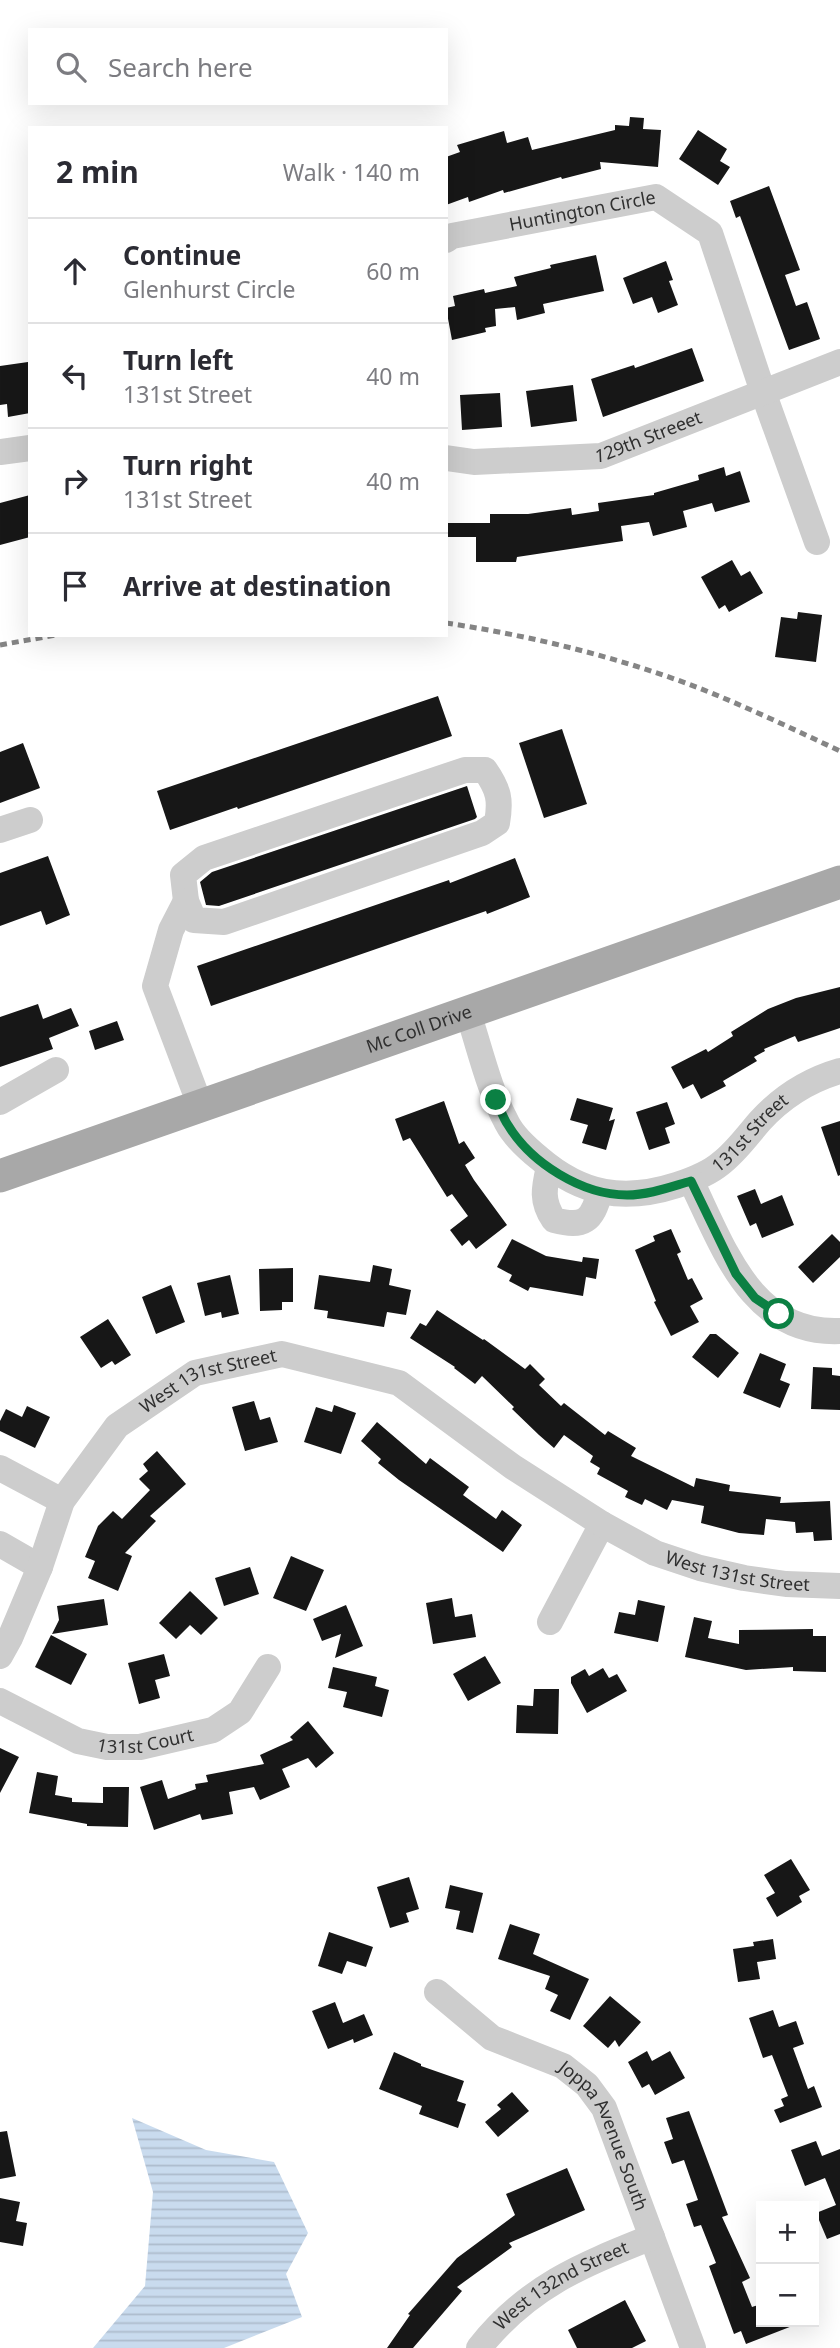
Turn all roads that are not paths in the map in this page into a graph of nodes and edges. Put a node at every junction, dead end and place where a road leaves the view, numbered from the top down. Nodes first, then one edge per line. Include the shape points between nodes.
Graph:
1 (448, 239) edge
2 (840, 362) edge
3 (763, 392) junction
4 (28, 448) edge
5 (0, 452) edge
6 (448, 458) edge
7 (817, 542) dead end
8 (30, 820) dead end
9 (0, 830) edge
10 (840, 882) edge
11 (186, 901) junction
12 (468, 1013) junction
13 (56, 1070) dead end
14 (840, 1071) edge
15 (0, 1102) edge
16 (200, 1105) junction
17 (550, 1167) junction
18 (0, 1176) edge
19 (691, 1181) junction
20 (600, 1192) junction
21 (840, 1331) edge
22 (0, 1468) edge
23 (62, 1501) junction
24 (602, 1524) junction
25 (0, 1544) edge
26 (40, 1567) junction
27 (840, 1586) edge
28 (550, 1622) dead end
29 (0, 1656) edge
30 (268, 1667) dead end
31 (0, 1700) edge
32 (437, 1992) dead end
33 (652, 2237) junction
34 (479, 2348) edge
35 (693, 2348) edge

1 - 3 street, Huntington Circle via 656,197 710,233
2 - 3 street, 129th Streeet
3 - 6 street, 129th Streeet via 601,456 474,462
3 - 7 street, Huntington Circle
4 - 5 street
8 - 9 street
10 - 12 main road, Mc Coll Drive
11 - 11 street via 194,920 224,922 482,833 497,823 500,803 495,784 485,770 466,770 204,858 183,875
11 - 16 street via 171,930 155,985
12 - 16 main road, Mc Coll Drive
12 - 17 street, 131st Street via 508,1126
13 - 15 street
14 - 19 street, 131st Street via 784,1098 719,1165
16 - 18 main road, Mc Coll Drive
17 - 20 street, 131st Street
17 - 20 street via 545,1207 554,1220 570,1224 587,1220
19 - 20 street, 131st Street via 655,1192
19 - 21 street via 736,1274 755,1298 801,1326
22 - 23 street
23 - 24 street, West 131st Street via 117,1426 195,1373 282,1354 399,1382 513,1467
23 - 26 street, West 131st Street
24 - 27 street, West 131st Street via 655,1553 700,1568 786,1584
24 - 28 street
25 - 26 street
26 - 29 street, West 131st Street
30 - 31 street, 131st Court via 240,1712 213,1730 140,1747 78,1741
32 - 33 street, Joppa Avenue South via 492,2038 564,2066 587,2085 604,2108
33 - 34 street, West 132nd Street via 562,2275 504,2319
33 - 35 street, Joppa Avenue South

